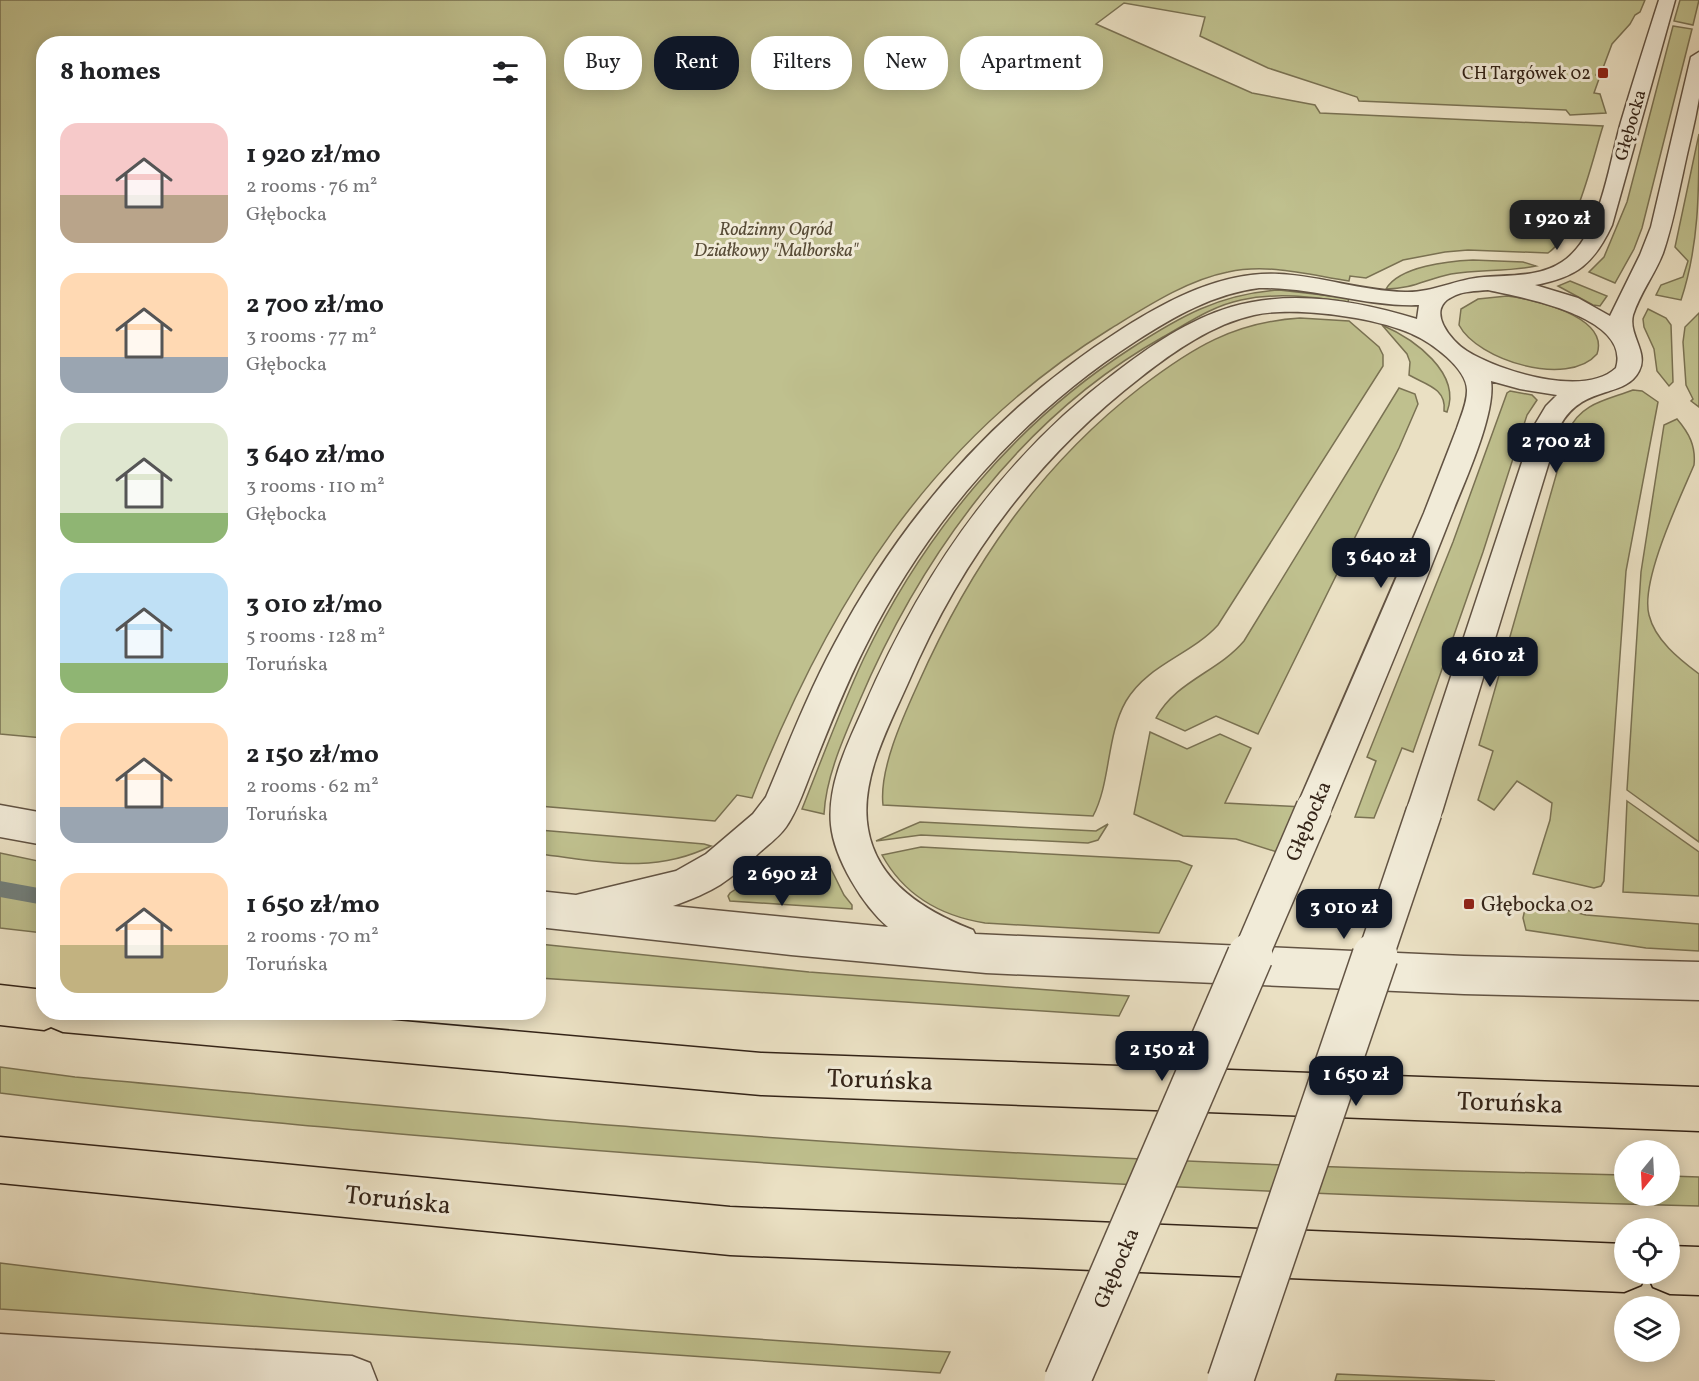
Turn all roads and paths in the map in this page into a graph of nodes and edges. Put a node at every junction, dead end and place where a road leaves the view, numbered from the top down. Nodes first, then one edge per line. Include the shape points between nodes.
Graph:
1 (1667, 0) edge
2 (1699, 57) edge
3 (1491, 284) junction
4 (1438, 295) junction
5 (1438, 338) junction
6 (1624, 341) junction
7 (1464, 359) junction
8 (1592, 387) junction
9 (0, 821) edge
10 (36, 828) edge
11 (555, 911) edge
12 (986, 954) junction
13 (1699, 981) edge
14 (0, 1005) edge
15 (36, 1009) edge
16 (153, 1020) edge
17 (1699, 1109) edge
18 (0, 1160) edge
19 (1614, 1268) edge
20 (1680, 1270) edge
21 (1699, 1271) edge
22 (0, 1359) edge
23 (352, 1381) edge
24 (1067, 1381) edge
25 (1230, 1381) edge

1 - 3 street, Głębocka via 1607,206 1589,248 1578,262 1550,275
2 - 6 street, Głębocka via 1661,227 1622,314
3 - 4 street, Głębocka via 1457,286
3 - 6 street, Głębocka via 1522,288 1569,302 1604,322
4 - 5 street via 1428,313
4 - 11 street, Głębocka via 1404,299 1279,281 1223,286 1166,312 1082,365 999,437 945,498 903,554 850,645 770,821 714,869 668,891
5 - 7 street, Głębocka
5 - 12 street, Głębocka via 1399,321 1313,306 1262,306 1214,321 1117,381 1033,459 983,518 915,629 869,736 848,803 855,851 897,911 934,934
6 - 8 street, Głębocka via 1632,359 1628,372 1612,383
7 - 8 street, Głębocka via 1496,374 1531,383
7 - 24 street, Głębocka, bridge via 1475,370 1480,392 1456,468
8 - 25 street, Głębocka, bridge via 1564,401 1547,426 1424,812
9 - 10 street
11 - 12 street
12 - 13 street
14 - 15 highway
16 - 17 highway, Toruńska via 761,1074
18 - 19 highway, Toruńska via 730,1232
20 - 21 highway
22 - 23 street

